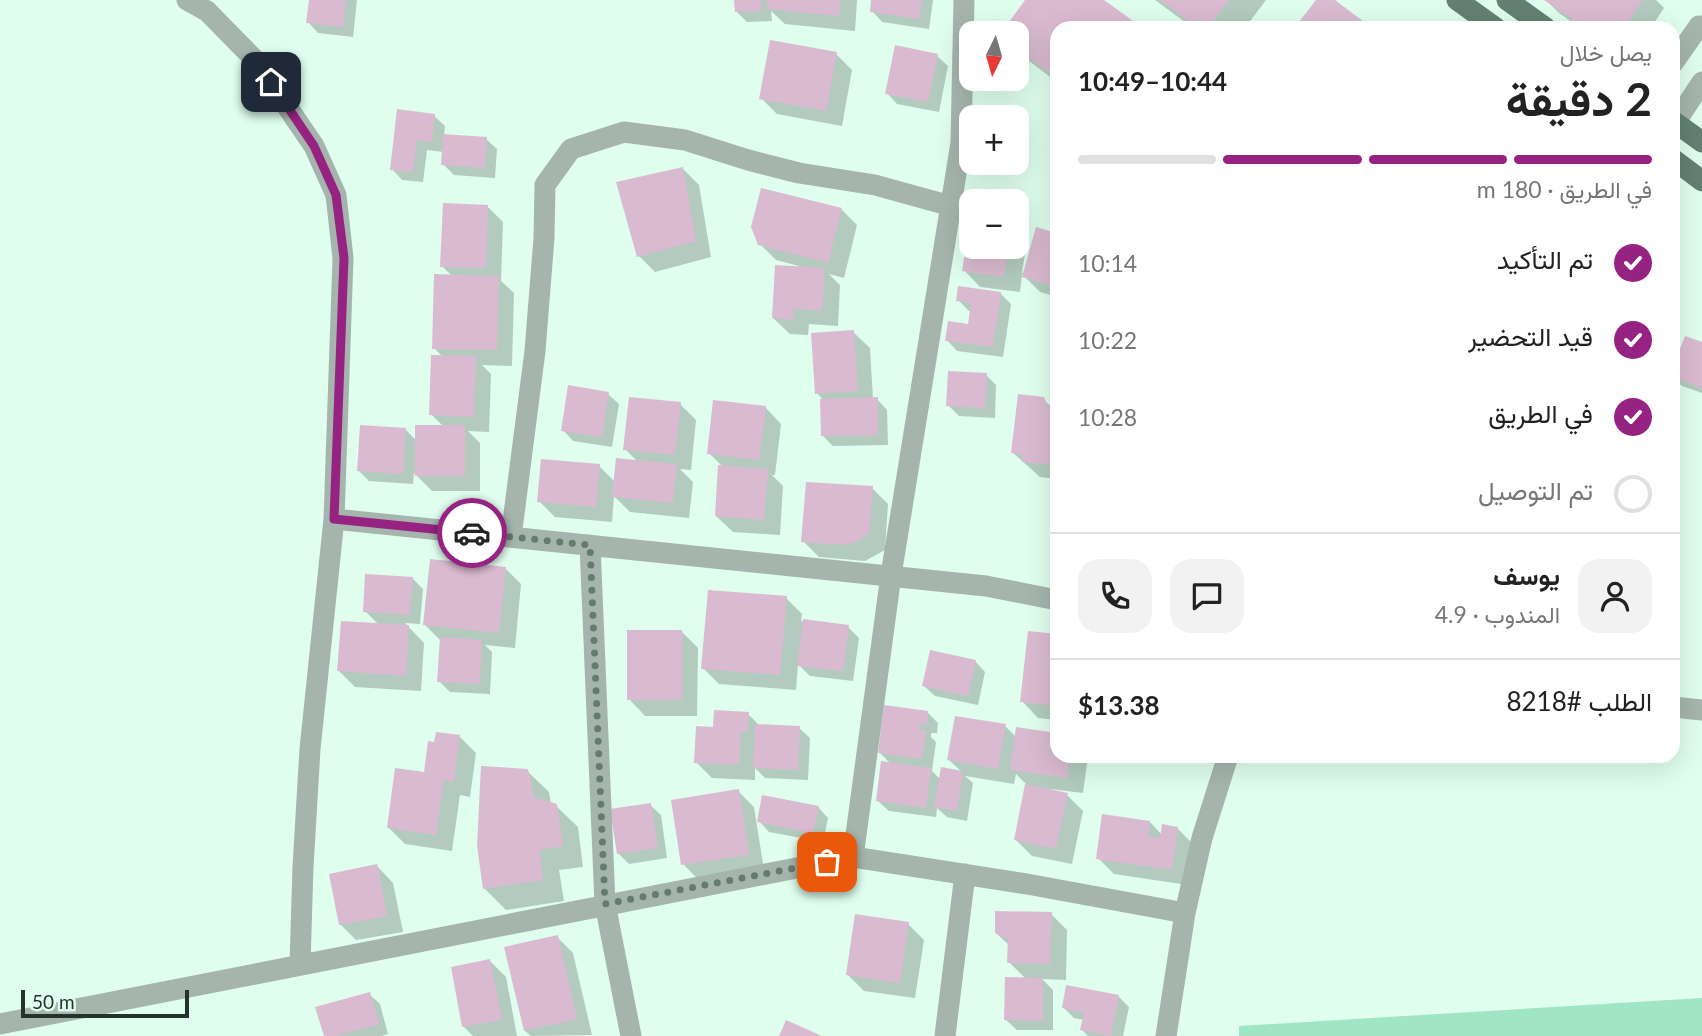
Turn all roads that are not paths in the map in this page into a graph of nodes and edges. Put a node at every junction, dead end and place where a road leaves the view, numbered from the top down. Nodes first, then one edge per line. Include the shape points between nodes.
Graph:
1 (187, 0) edge
2 (964, 0) edge
3 (1457, 0) edge
4 (1507, 0) edge
5 (1486, 21) edge
6 (1536, 21) edge
7 (1702, 26) edge
8 (1680, 53) edge
9 (1702, 82) edge
10 (1680, 114) edge
11 (1680, 127) edge
12 (1702, 142) edge
13 (1680, 164) edge
14 (1702, 181) edge
15 (951, 206) junction
16 (334, 519) junction
17 (510, 537) junction
18 (590, 545) junction
19 (891, 575) junction
20 (1050, 599) edge
21 (1680, 708) edge
22 (1702, 710) edge
23 (1226, 763) edge
24 (853, 857) junction
25 (965, 874) junction
26 (605, 904) junction
27 (1185, 913) junction
28 (300, 964) junction
29 (0, 1024) edge
30 (631, 1036) edge
31 (945, 1036) edge
32 (1166, 1036) edge

1 - 16 street via 207,11 256,61 314,146 336,195 344,258
2 - 15 street via 961,143
3 - 5 main road
4 - 6 main road
7 - 8 street
9 - 10 street
11 - 12 main road
13 - 14 main road
15 - 17 street via 875,185 799,173 685,140 624,132 570,149 545,185 535,351
15 - 19 street
16 - 17 street
16 - 28 street via 310,749
17 - 18 street
18 - 19 street
18 - 26 street
19 - 20 street
19 - 24 street
21 - 22 street
23 - 27 street
24 - 25 street
24 - 26 street
25 - 27 street
25 - 31 street
26 - 28 street
26 - 30 street
27 - 32 street
28 - 29 street

